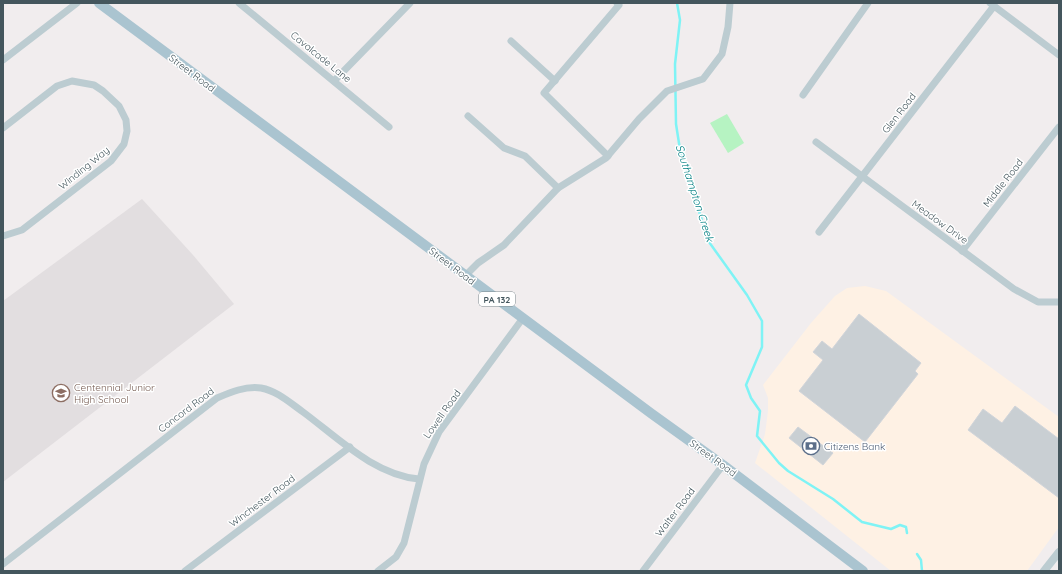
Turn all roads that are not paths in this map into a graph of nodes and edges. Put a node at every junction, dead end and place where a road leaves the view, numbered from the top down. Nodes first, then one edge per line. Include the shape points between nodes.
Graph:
1 (77, 3) edge
2 (99, 3) edge
3 (239, 3) edge
4 (410, 3) edge
5 (617, 3) edge
6 (730, 3) edge
7 (868, 3) edge
8 (992, 5) edge
9 (512, 41) dead end
10 (1059, 55) edge
11 (3, 60) edge
12 (334, 81) junction
13 (555, 81) junction
14 (803, 95) dead end
15 (468, 116) dead end
16 (390, 127) dead end
17 (1059, 127) edge
18 (3, 128) edge
19 (816, 142) dead end
20 (608, 156) junction
21 (862, 177) junction
22 (558, 188) junction
23 (819, 232) dead end
24 (3, 236) edge
25 (962, 251) junction
26 (465, 276) junction
27 (1059, 302) edge
28 (523, 318) junction
29 (350, 447) junction
30 (723, 465) junction
31 (420, 479) junction
32 (1059, 552) edge
33 (3, 564) edge
34 (185, 571) edge
35 (378, 571) edge
36 (643, 571) edge
37 (863, 571) edge
38 (1044, 571) edge

1 - 11 street
2 - 26 main road, Street Road / PA 132
3 - 12 street, Cavalcade Lane
4 - 12 street
5 - 13 street via 619,5
6 - 20 street via 722,54 702,79 667,91
7 - 14 street
8 - 10 street
8 - 21 street, Glen Road
9 - 13 street
12 - 16 street, Cavalcade Lane
13 - 20 street via 544,93
15 - 22 street via 504,148 525,156
17 - 25 street, Middle Road
18 - 24 street, Winding Way via 57,86 72,81 94,85 103,91 119,106 126,120 127,131 124,144 111,161 22,230
19 - 21 street, Meadow Drive
20 - 22 street
21 - 23 street, Glen Road
21 - 25 street, Meadow Drive
22 - 26 street via 504,245
25 - 27 street, Meadow Drive via 1031,299 1046,303
26 - 28 main road, Street Road / PA 132
28 - 30 main road, Street Road / PA 132
28 - 31 street, Lowell Road via 488,369 439,432 428,452
29 - 31 street, Concord Road via 379,467 401,476
29 - 33 street, Concord Road via 281,395 259,388 243,388 231,392 217,398
29 - 34 street, Winchester Road
30 - 36 street, Walter Road
30 - 37 main road, Street Road / PA 132
31 - 35 street, Lowell Road via 404,543 396,557
32 - 38 street

